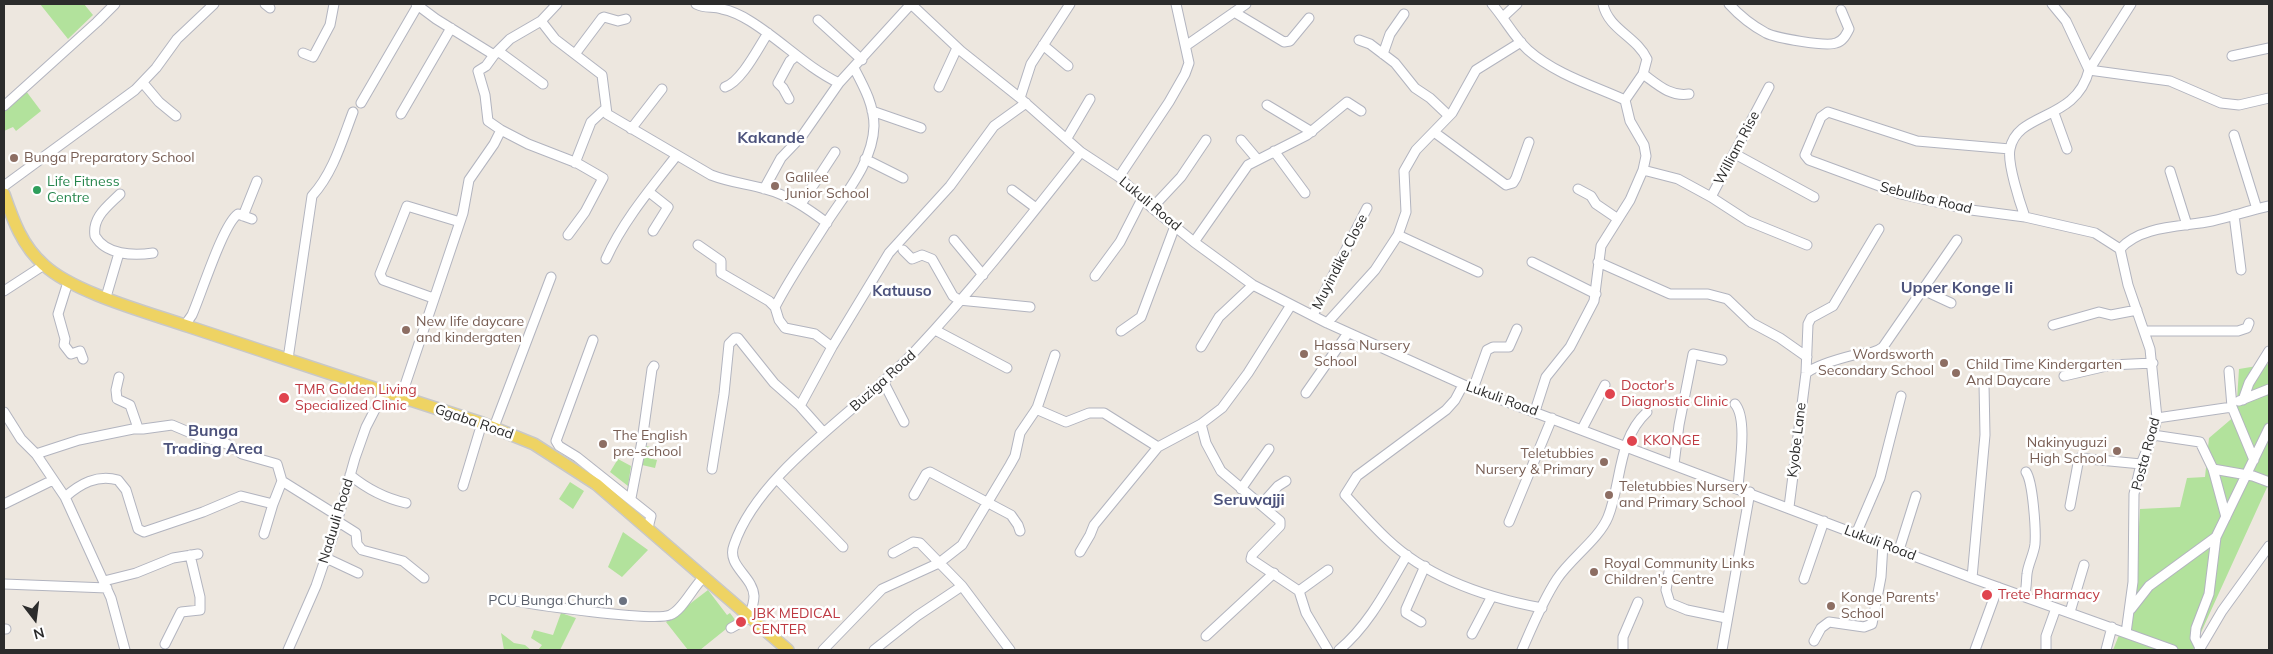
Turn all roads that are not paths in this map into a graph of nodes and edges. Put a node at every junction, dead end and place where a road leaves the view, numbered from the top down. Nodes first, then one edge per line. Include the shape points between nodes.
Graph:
1 (115, 4) edge
2 (214, 4) edge
3 (334, 4) edge
4 (417, 4) edge
5 (557, 4) edge
6 (696, 4) edge
7 (911, 4) edge
8 (1070, 4) edge
9 (1176, 4) edge
10 (1246, 4) edge
11 (1492, 4) edge
12 (1517, 4) edge
13 (1603, 4) edge
14 (1729, 4) edge
15 (2052, 4) edge
16 (2131, 4) edge
17 (1841, 10) dead end
18 (1234, 12) junction
19 (1404, 14) dead end
20 (1503, 17) junction
21 (1309, 18) dead end
22 (626, 19) dead end
23 (818, 20) dead end
24 (541, 21) junction
25 (450, 28) junction
26 (768, 33) junction
27 (1359, 40) dead end
28 (1521, 42) junction
29 (1043, 45) junction
30 (1187, 45) junction
31 (957, 48) junction
32 (2269, 48) edge
33 (496, 52) junction
34 (303, 53) dead end
35 (575, 54) junction
36 (1383, 54) junction
37 (796, 56) junction
38 (2232, 56) dead end
39 (862, 60) junction
40 (1068, 66) dead end
41 (854, 68) junction
42 (2089, 70) junction
43 (1643, 74) junction
44 (142, 83) junction
45 (839, 83) junction
46 (543, 84) dead end
47 (725, 87) dead end
48 (1769, 87) dead end
49 (938, 88) dead end
50 (662, 89) dead end
51 (1689, 94) dead end
52 (2269, 98) edge
53 (788, 99) dead end
54 (1090, 99) dead end
55 (1023, 100) junction
56 (1626, 100) junction
57 (361, 102) dead end
58 (1267, 105) dead end
59 (4, 106) edge
60 (605, 109) junction
61 (1361, 111) dead end
62 (353, 112) dead end
63 (872, 112) junction
64 (2054, 113) junction
65 (401, 114) dead end
66 (176, 116) dead end
67 (1449, 116) junction
68 (920, 128) dead end
69 (631, 129) junction
70 (501, 130) junction
71 (1312, 132) junction
72 (1434, 132) junction
73 (2234, 135) dead end
74 (1067, 138) junction
75 (1206, 140) dead end
76 (1241, 140) dead end
77 (1529, 142) dead end
78 (2010, 149) junction
79 (2067, 149) dead end
80 (1274, 151) junction
81 (835, 152) dead end
82 (1081, 152) junction
83 (1735, 154) junction
84 (677, 155) junction
85 (865, 159) junction
86 (1257, 159) junction
87 (575, 163) junction
88 (1643, 170) junction
89 (2170, 171) dead end
90 (1118, 177) junction
91 (903, 178) dead end
92 (257, 181) dead end
93 (4, 186) edge
94 (764, 189) junction
95 (1578, 189) dead end
96 (1012, 190) dead end
97 (649, 192) junction
98 (1305, 193) dead end
99 (4, 194) edge
100 (120, 194) dead end
101 (1814, 197) dead end
102 (1712, 198) junction
103 (1142, 199) junction
104 (801, 204) junction
105 (2269, 206) edge
106 (1036, 208) junction
107 (1152, 208) junction
108 (1367, 208) dead end
109 (2257, 209) junction
110 (2234, 215) junction
111 (243, 216) junction
112 (2025, 217) junction
113 (252, 219) dead end
114 (1618, 219) junction
115 (460, 222) junction
116 (827, 222) junction
117 (2187, 225) junction
118 (1175, 226) junction
119 (1879, 229) dead end
120 (653, 232) dead end
121 (568, 234) dead end
122 (1398, 235) junction
123 (954, 240) dead end
124 (1957, 240) dead end
125 (1194, 242) junction
126 (698, 245) dead end
127 (1808, 245) dead end
128 (2120, 249) junction
129 (903, 250) dead end
130 (119, 253) junction
131 (153, 253) dead end
132 (606, 259) dead end
133 (1532, 262) dead end
134 (1598, 262) junction
135 (44, 266) junction
136 (2241, 270) dead end
137 (1478, 272) dead end
138 (983, 275) junction
139 (1095, 276) dead end
140 (551, 277) dead end
141 (68, 282) junction
142 (1253, 285) junction
143 (1923, 290) junction
144 (4, 291) edge
145 (1596, 294) junction
146 (106, 297) junction
147 (433, 298) junction
148 (964, 299) junction
149 (1951, 303) dead end
150 (1292, 305) junction
151 (775, 307) junction
152 (1030, 307) dead end
153 (2137, 310) junction
154 (1313, 315) junction
155 (1327, 323) junction
156 (2249, 323) dead end
157 (185, 325) junction
158 (2053, 325) dead end
159 (1517, 329) dead end
160 (935, 330) junction
161 (1121, 331) dead end
162 (2144, 331) junction
163 (1348, 333) junction
164 (593, 340) dead end
165 (832, 347) junction
166 (1201, 347) dead end
167 (2269, 351) edge
168 (1055, 355) dead end
169 (1807, 357) junction
170 (83, 359) dead end
171 (288, 359) junction
172 (1722, 360) dead end
173 (2153, 362) junction
174 (654, 366) dead end
175 (1007, 368) dead end
176 (2230, 371) dead end
177 (1806, 373) junction
178 (2064, 376) dead end
179 (119, 377) dead end
180 (883, 381) junction
181 (1984, 384) dead end
182 (1463, 385) junction
183 (1605, 385) dead end
184 (1473, 389) junction
185 (2269, 389) edge
186 (384, 392) junction
187 (1306, 393) dead end
188 (1901, 396) dead end
189 (401, 397) junction
190 (2243, 400) junction
191 (1735, 404) dead end
192 (2233, 405) junction
193 (800, 406) junction
194 (1036, 409) junction
195 (1534, 411) junction
196 (4, 412) edge
197 (1647, 412) dead end
198 (1552, 418) junction
199 (2157, 418) junction
200 (904, 422) dead end
201 (482, 423) junction
202 (1201, 424) junction
203 (494, 427) junction
204 (138, 428) junction
205 (2269, 428) edge
206 (1582, 429) junction
207 (824, 433) junction
208 (2153, 435) junction
209 (1625, 445) junction
210 (1158, 447) junction
211 (1269, 449) dead end
212 (36, 454) junction
213 (2254, 460) junction
214 (1674, 464) junction
215 (2141, 464) junction
216 (712, 469) dead end
217 (2213, 469) junction
218 (2026, 472) dead end
219 (350, 475) junction
220 (2247, 476) junction
221 (776, 479) junction
222 (52, 480) junction
223 (282, 481) junction
224 (1286, 481) dead end
225 (2269, 482) edge
226 (463, 486) dead end
227 (1738, 488) junction
228 (1241, 489) junction
229 (1750, 492) junction
230 (914, 495) dead end
231 (1916, 496) dead end
232 (65, 497) junction
233 (630, 498) junction
234 (406, 503) dead end
235 (4, 504) edge
236 (273, 504) junction
237 (987, 504) junction
238 (1261, 505) junction
239 (2070, 506) dead end
240 (1789, 507) junction
241 (2226, 517) junction
242 (338, 518) junction
243 (1824, 521) junction
244 (1509, 522) dead end
245 (648, 528) junction
246 (1020, 531) dead end
247 (264, 534) dead end
248 (1856, 534) junction
249 (2216, 537) junction
250 (1883, 544) junction
251 (2269, 546) edge
252 (843, 547) dead end
253 (1899, 550) junction
254 (1080, 552) dead end
255 (893, 553) dead end
256 (1407, 555) junction
257 (326, 558) junction
258 (939, 563) junction
259 (2084, 565) dead end
260 (1425, 566) junction
261 (1670, 566) dead end
262 (1328, 570) dead end
263 (358, 573) dead end
264 (1274, 573) junction
265 (424, 578) dead end
266 (704, 578) junction
267 (1972, 578) junction
268 (1804, 579) dead end
269 (4, 584) edge
270 (106, 585) junction
271 (962, 586) junction
272 (1998, 587) junction
273 (1299, 591) junction
274 (1492, 596) junction
275 (2024, 596) junction
276 (505, 599) dead end
277 (1638, 602) dead end
278 (1542, 608) junction
279 (2056, 608) junction
280 (2131, 610) junction
281 (2070, 612) junction
282 (749, 618) junction
283 (1726, 618) junction
284 (1421, 622) dead end
285 (2112, 627) junction
286 (731, 628) dead end
287 (2126, 633) junction
288 (1472, 634) dead end
289 (1206, 636) dead end
290 (1814, 641) dead end
291 (165, 644) dead end
292 (784, 649) edge
293 (2199, 649) edge
294 (125, 650) edge
295 (288, 650) edge
296 (823, 650) edge
297 (874, 650) edge
298 (1010, 650) edge
299 (1328, 650) edge
300 (1339, 650) edge
301 (1522, 650) edge
302 (1623, 650) edge
303 (1722, 650) edge
304 (1975, 650) edge
305 (2046, 650) edge
306 (2106, 650) edge
307 (2173, 650) edge

1 - 59 street
2 - 44 street via 177,39
3 - 34 street via 330,25 313,57
4 - 25 street
4 - 57 street
5 - 24 street
6 - 26 street via 736,14
7 - 31 street, Lukuli Road
7 - 39 street
8 - 29 street
9 - 30 street
10 - 18 street
11 - 20 street
12 - 20 street
13 - 43 street via 1612,22 1645,54 1647,65
14 - 17 street via 1767,34 1832,44 1842,40 1849,29
15 - 42 street via 2066,21
16 - 42 street
18 - 21 street via 1284,42 1290,41
18 - 30 street
19 - 36 street via 1390,34
20 - 28 street
22 - 35 street via 618,22 602,18
23 - 39 street
24 - 33 street via 521,31
24 - 35 street via 555,39
25 - 33 street
25 - 65 street
26 - 37 street
26 - 47 street via 740,74
27 - 36 street
28 - 56 street via 1538,58 1559,70
28 - 67 street via 1476,70
29 - 40 street
29 - 55 street via 1027,73
30 - 90 street via 1189,63 1185,74
31 - 49 street
31 - 55 street, Lukuli Road
32 - 38 street
33 - 46 street
33 - 70 street via 478,73 488,121
35 - 60 street via 603,77
36 - 67 street via 1415,88
37 - 45 street
37 - 53 street via 778,83
39 - 41 street
41 - 45 street
41 - 63 street
42 - 52 street via 2170,81 2221,103 2239,104
42 - 64 street via 2078,93
43 - 51 street via 1670,92
43 - 56 street
44 - 66 street
44 - 93 street
45 - 94 street via 802,136 781,158
48 - 83 street, William Rise
50 - 69 street
54 - 74 street
55 - 74 street, Lukuli Road
55 - 165 street via 994,126 950,186 888,253
56 - 88 street via 1630,121 1644,145
58 - 71 street
60 - 69 street via 607,114
60 - 87 street via 588,126
61 - 71 street via 1347,102
62 - 171 street via 337,154 312,196
63 - 68 street
63 - 85 street via 872,141
64 - 78 street via 2027,125 2015,137
64 - 79 street
67 - 72 street
69 - 84 street
70 - 87 street
70 - 115 street via 468,180
71 - 80 street
72 - 77 street via 1506,185 1516,178
72 - 122 street via 1416,150 1404,171 1406,212
73 - 109 street
74 - 82 street, Lukuli Road
75 - 107 street via 1181,177
76 - 86 street
78 - 112 street
78 - 112 street, Sebuliba Road via 1917,141 1828,112 1821,117 1805,155 1809,160 1902,194 1970,210
80 - 86 street
80 - 98 street
81 - 104 street
82 - 90 street, Lukuli Road
82 - 106 street, Buziga Road
83 - 101 street
83 - 102 street, William Rise
84 - 94 street via 728,182
84 - 97 street
85 - 91 street
85 - 116 street via 845,198
86 - 125 street via 1244,168
87 - 121 street via 604,180
88 - 102 street, William Rise via 1678,179
88 - 114 street
89 - 117 street
90 - 103 street, Lukuli Road
92 - 111 street
94 - 104 street
95 - 114 street
96 - 106 street
97 - 120 street via 668,207
97 - 132 street
99 - 135 main road, Ggaba Road via 22,240
100 - 130 street via 98,218 94,232 98,242
102 - 127 street via 1748,221
103 - 107 street, Lukuli Road
103 - 139 street via 1120,242
104 - 116 street
105 - 109 street
106 - 138 street, Buziga Road
107 - 118 street, Lukuli Road
108 - 154 street, Muyindike Close
109 - 110 street
110 - 117 street
110 - 136 street
111 - 113 street
111 - 157 street via 233,217
112 - 128 street, Sebuliba Road via 2094,233
114 - 134 street via 1601,246
115 - 147 street
115 - 147 street via 407,206 380,274 382,280
116 - 151 street
117 - 128 street via 2141,235
118 - 125 street, Lukuli Road
118 - 161 street via 1141,317
119 - 169 street, Kyobe Lane via 1833,306 1811,318
122 - 137 street
122 - 155 street via 1375,270
123 - 138 street
124 - 143 street
125 - 142 street, Lukuli Road
126 - 151 street via 721,262 721,273
128 - 153 street, Posta Road
129 - 148 street via 912,259 922,255 932,260 953,296
130 - 131 street
130 - 146 street
133 - 145 street
134 - 145 street
134 - 169 street via 1670,294 1708,294 1727,299 1752,323
135 - 141 main road, Ggaba Road
135 - 144 street
138 - 148 street, Buziga Road
140 - 203 street
141 - 146 main road, Ggaba Road
141 - 170 street via 58,314 64,345 71,354 80,352
142 - 150 street, Lukuli Road
142 - 166 street via 1218,317
143 - 149 street
143 - 177 street via 1878,351 1829,362
145 - 195 street via 1570,347 1546,377
146 - 157 main road, Ggaba Road
147 - 189 street
148 - 152 street
148 - 160 street, Buziga Road
150 - 154 street, Lukuli Road
150 - 202 street via 1235,392 1222,408
151 - 165 street via 785,328 815,334
153 - 158 street via 2112,315 2099,312
153 - 162 street, Posta Road
154 - 155 street, Lukuli Road
155 - 163 street, Lukuli Road
156 - 162 street via 2248,328 2238,331
157 - 171 main road, Ggaba Road
159 - 184 street via 1509,348 1487,350
160 - 175 street
160 - 180 street, Buziga Road
162 - 173 street, Posta Road
163 - 182 street, Lukuli Road
163 - 187 street
164 - 233 street via 556,441 558,446 578,457
165 - 193 street
167 - 190 street via 2249,383
168 - 194 street
169 - 177 street, Kyobe Lane
171 - 186 main road, Ggaba Road
172 - 214 street via 1693,354
173 - 178 street via 2105,366
173 - 199 street, Posta Road
174 - 233 street
176 - 192 street
177 - 240 street, Kyobe Lane
179 - 204 street via 117,400 130,405
180 - 200 street
180 - 207 street, Buziga Road
181 - 267 street via 1985,435
182 - 184 street, Lukuli Road
182 - 256 street via 1446,410 1357,476 1345,495
183 - 206 street
184 - 195 street, Lukuli Road
185 - 190 street
186 - 189 main road, Ggaba Road
186 - 219 street, Naduuli Road via 366,427
188 - 248 street via 1880,478
189 - 201 main road, Ggaba Road
190 - 192 street
191 - 227 street via 1740,410 1741,424
192 - 199 street
192 - 213 street
193 - 207 street
193 - 216 street via 774,383 735,338 729,344
194 - 210 street via 1066,422 1089,413 1104,413
194 - 237 street via 1020,433 1015,456
195 - 198 street, Lukuli Road
196 - 212 street via 21,439
197 - 209 street via 1634,425
198 - 206 street, Lukuli Road
198 - 244 street
199 - 208 street, Posta Road
201 - 203 main road, Ggaba Road
201 - 226 street
202 - 210 street
202 - 228 street via 1221,471
203 - 245 main road, Ggaba Road via 534,444 575,469
204 - 212 street via 79,440
204 - 223 street via 176,425 198,436 227,444 242,454 277,464
205 - 213 street
206 - 209 street, Lukuli Road
207 - 221 street, Buziga Road
208 - 215 street, Posta Road
208 - 217 street via 2200,442
209 - 214 street, Lukuli Road
209 - 278 street via 1605,523 1557,579
210 - 254 street via 1094,525
211 - 228 street
212 - 222 street
213 - 220 street
214 - 227 street, Lukuli Road
215 - 239 street via 2078,458
215 - 280 street, Posta Road via 2134,494
217 - 220 street
217 - 241 street
218 - 275 street via 2033,492 2035,542
219 - 234 street via 378,494
219 - 242 street, Naduuli Road
220 - 225 street
220 - 241 street
221 - 252 street
221 - 282 street, Buziga Road via 747,517 732,548 736,565 753,591
222 - 232 street
222 - 235 street
223 - 236 street
223 - 242 street
224 - 238 street
227 - 229 street, Lukuli Road
228 - 238 street
229 - 240 street, Lukuli Road
229 - 283 street
230 - 237 street via 930,472
231 - 253 street
232 - 236 street via 91,480 118,480 126,490 138,529 144,532 241,496
232 - 270 street
233 - 245 street via 652,516
236 - 247 street
237 - 246 street via 1010,515
237 - 258 street via 962,545
238 - 264 street via 1281,524 1251,558
240 - 243 street, Lukuli Road
241 - 249 street
242 - 257 street, Naduuli Road
242 - 265 street via 356,533 358,547 362,550 403,561
243 - 248 street, Lukuli Road
243 - 268 street
245 - 266 main road, Ggaba Road
248 - 250 street, Lukuli Road
249 - 280 street via 2149,586
249 - 293 street via 2209,594 2196,628
250 - 253 street, Lukuli Road
250 - 290 street via 1881,577 1872,624 1829,622 1821,628
251 - 293 street
253 - 267 street, Lukuli Road
255 - 258 street via 917,542
256 - 260 street
256 - 300 street via 1367,621
257 - 263 street
257 - 295 street, Naduuli Road
258 - 271 street
258 - 296 street via 882,589
259 - 281 street
260 - 274 street
260 - 284 street via 1406,609 1406,613
261 - 283 street via 1666,590 1670,603
262 - 273 street
264 - 273 street
264 - 289 street
266 - 276 street via 676,612 668,616 638,616
266 - 282 main road, Ggaba Road
267 - 272 street, Lukuli Road
269 - 270 street
270 - 291 street via 159,563 194,554 200,610 181,612
270 - 294 street
271 - 297 street
271 - 298 street
272 - 275 street, Lukuli Road
272 - 304 street
273 - 299 street via 1306,613
274 - 278 street
274 - 288 street
275 - 279 street, Lukuli Road
277 - 302 street via 1622,637
278 - 301 street
279 - 281 street, Lukuli Road
279 - 305 street via 2046,636
280 - 287 street, Posta Road
281 - 285 street, Lukuli Road
282 - 286 street
282 - 292 main road, Ggaba Road
283 - 303 street
285 - 287 street, Lukuli Road
285 - 306 street
287 - 307 street, Lukuli Road

